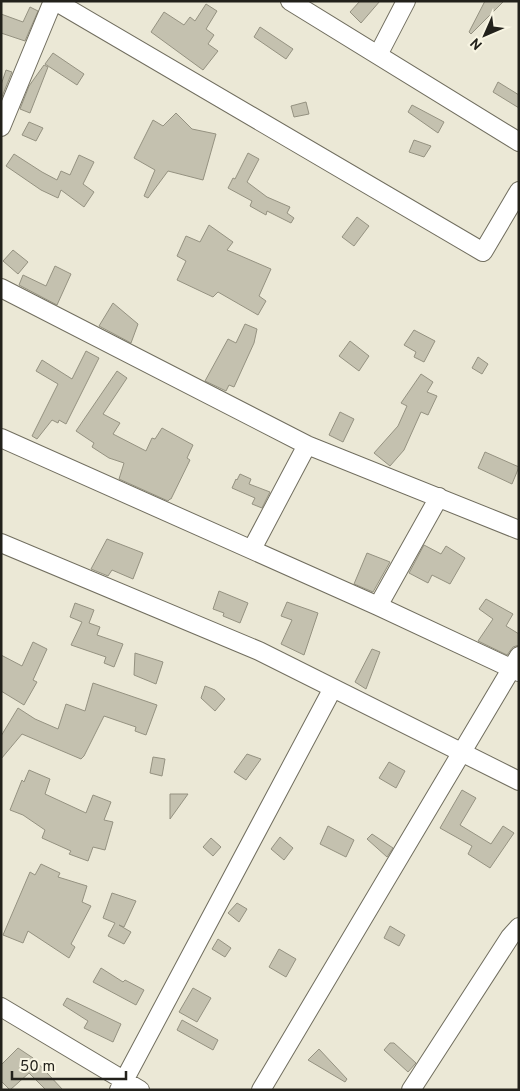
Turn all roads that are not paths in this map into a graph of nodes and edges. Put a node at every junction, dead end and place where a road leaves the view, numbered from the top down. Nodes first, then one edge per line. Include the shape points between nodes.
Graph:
1 (54, 1) edge
2 (290, 1) edge
3 (406, 1) edge
4 (378, 55) junction
5 (1, 126) edge
6 (519, 142) edge
7 (519, 191) edge
8 (1, 288) edge
9 (1, 438) edge
10 (307, 445) junction
11 (439, 497) junction
12 (519, 530) edge
13 (1, 543) edge
14 (252, 549) junction
15 (378, 606) junction
16 (516, 666) edge
17 (333, 688) junction
18 (461, 752) junction
19 (519, 781) edge
20 (519, 927) edge
21 (1, 1007) edge
22 (122, 1085) edge
23 (140, 1090) edge
24 (261, 1090) edge
25 (411, 1090) edge

1 - 5 street
1 - 7 street via 483,252
2 - 4 street
3 - 4 street
4 - 6 street
8 - 10 street
9 - 14 street
10 - 11 street
10 - 14 street
11 - 12 street
11 - 15 street
13 - 17 street via 259,651
14 - 15 street
15 - 16 street
16 - 18 street
17 - 18 street
17 - 22 street
18 - 19 street
18 - 24 street
20 - 25 street
21 - 22 street
22 - 23 street

